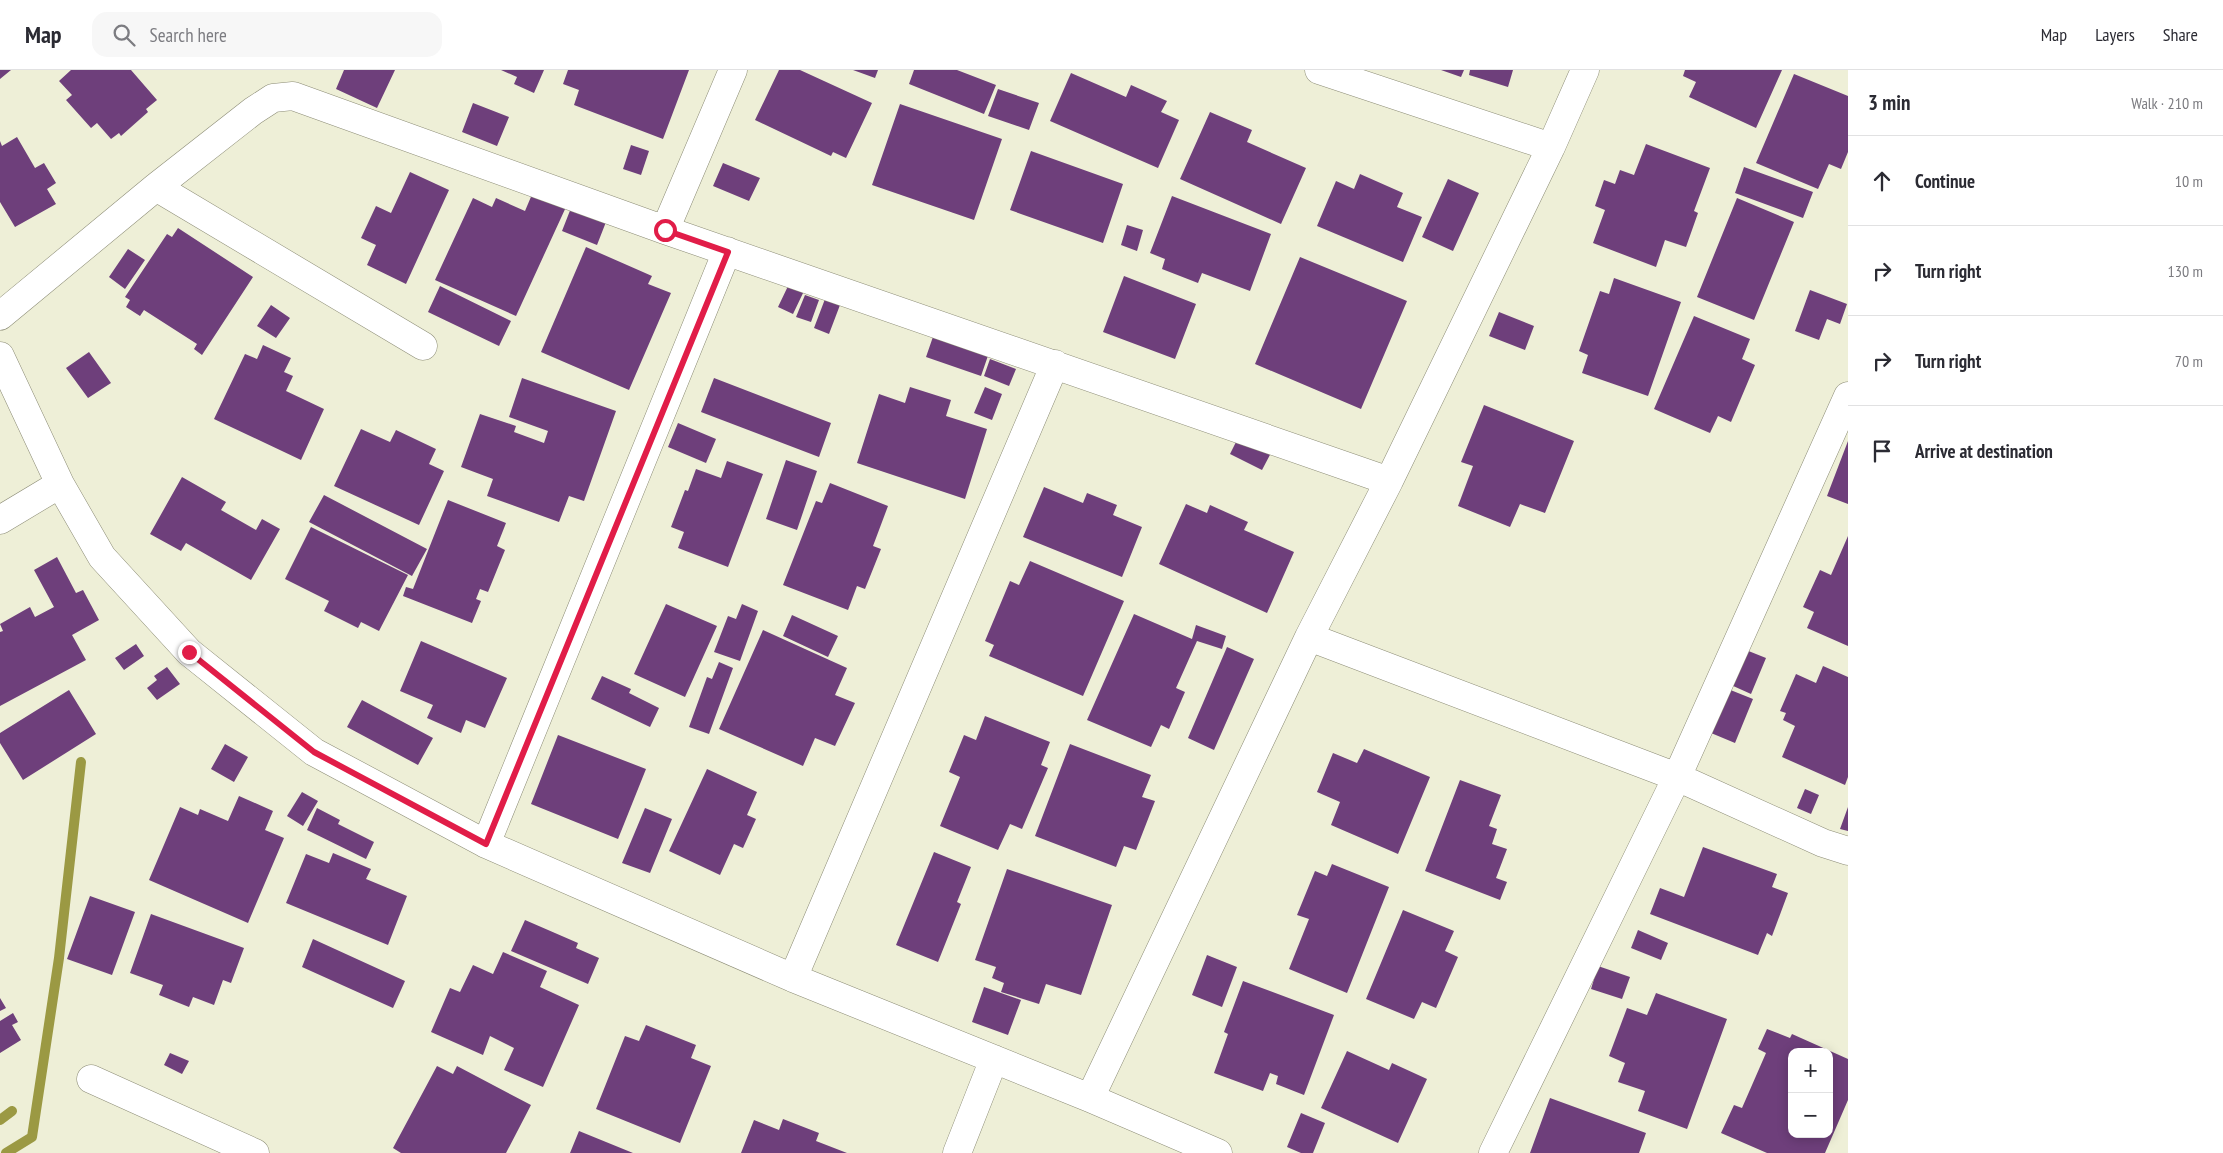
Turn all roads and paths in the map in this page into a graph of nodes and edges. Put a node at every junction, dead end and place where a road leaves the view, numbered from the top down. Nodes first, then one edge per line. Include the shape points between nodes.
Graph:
1 (733, 70) edge
2 (1319, 70) edge
3 (1585, 70) edge
4 (1551, 148) junction
5 (156, 187) junction
6 (665, 230) junction
7 (728, 252) junction
8 (0, 316) edge
9 (423, 346) dead end
10 (0, 356) edge
11 (1054, 364) junction
12 (1848, 396) edge
13 (1388, 481) junction
14 (60, 484) junction
15 (0, 520) edge
16 (1309, 637) junction
17 (1677, 777) junction
18 (486, 844) junction
19 (1848, 851) edge
20 (794, 978) junction
21 (994, 1059) junction
22 (90, 1079) dead end
23 (1090, 1098) junction
24 (255, 1153) edge
25 (957, 1153) edge
26 (1218, 1153) edge
27 (1493, 1153) edge

1 - 6 street
2 - 4 street
3 - 4 street
4 - 13 street
5 - 6 street via 253,111 273,98 292,96
5 - 8 street
5 - 9 street
6 - 7 street
7 - 11 street
7 - 18 street
10 - 14 street
11 - 13 street
11 - 20 street
12 - 17 street
13 - 16 street
14 - 15 street
14 - 18 street via 102,556 189,652 314,752
16 - 17 street
16 - 23 street
17 - 19 street via 1822,843
17 - 27 street
18 - 20 street
20 - 21 street
21 - 23 street
21 - 25 street
22 - 24 street
23 - 26 street

